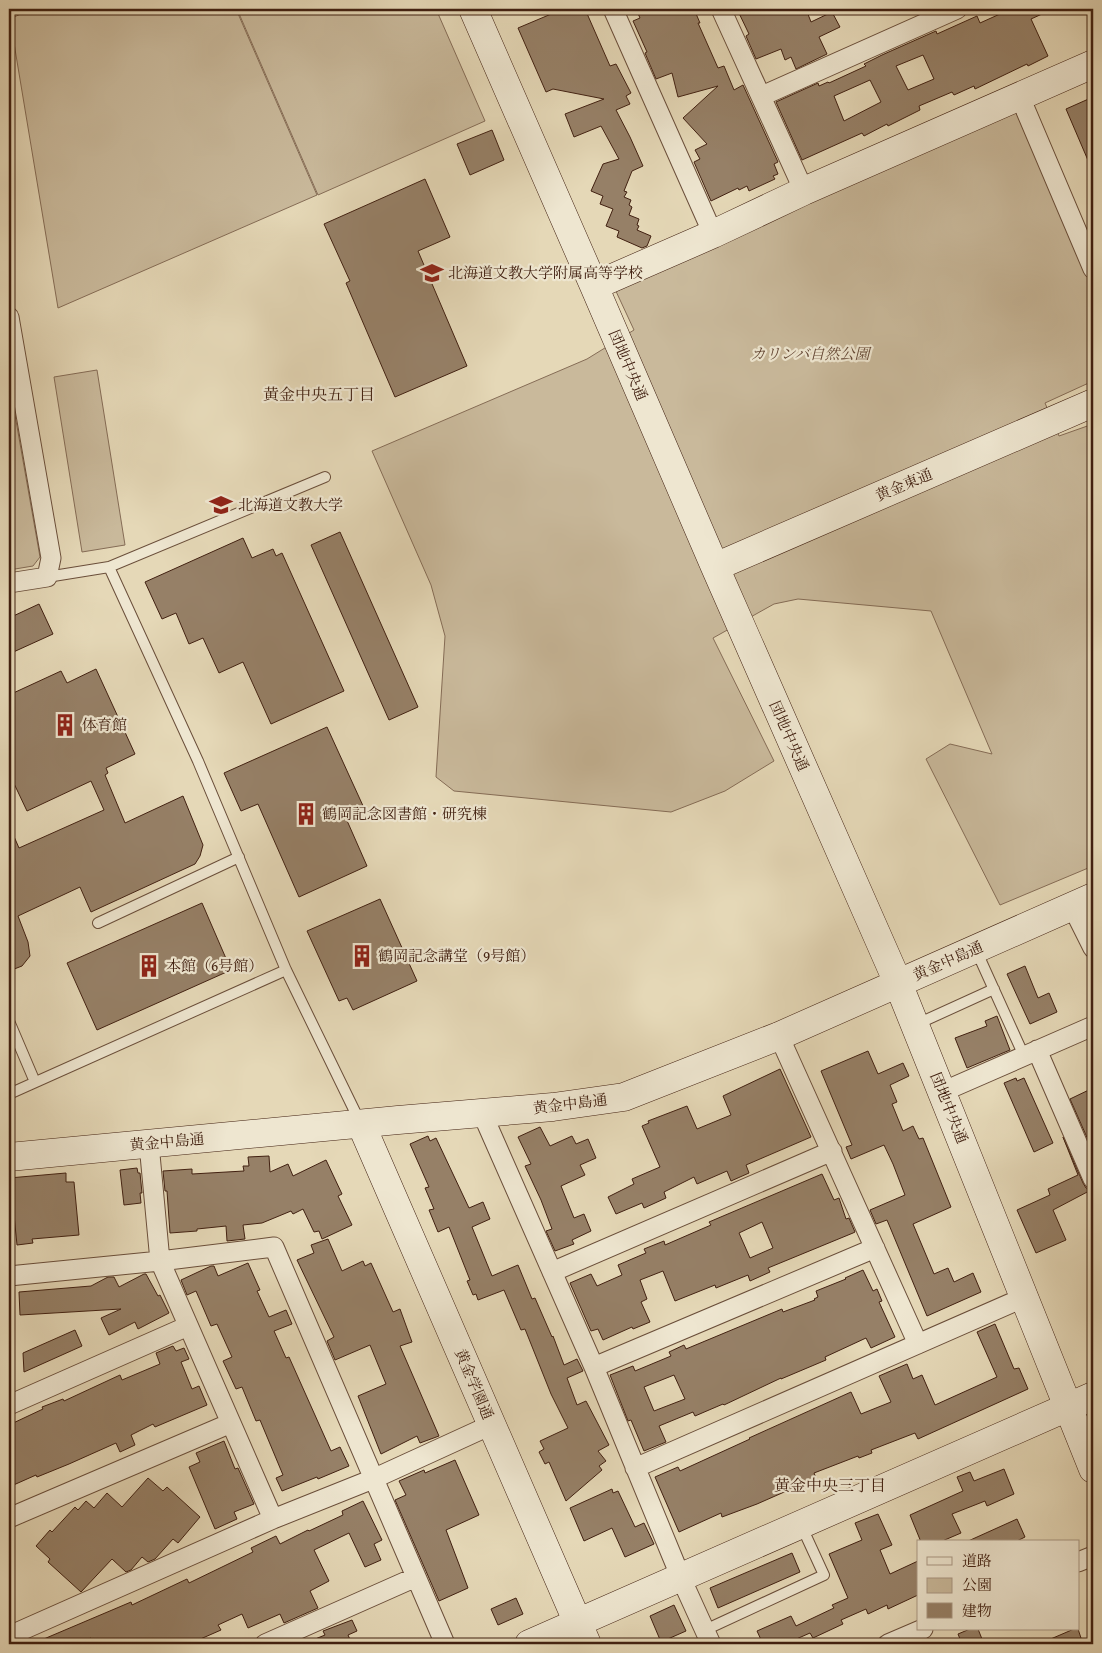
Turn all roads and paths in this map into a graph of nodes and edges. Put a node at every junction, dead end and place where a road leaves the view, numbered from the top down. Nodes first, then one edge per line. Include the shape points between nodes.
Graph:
1 (473, 9) edge
2 (613, 9) edge
3 (721, 9) edge
4 (957, 9) edge
5 (1093, 64) edge
6 (762, 96) junction
7 (1020, 97) junction
8 (804, 191) junction
9 (713, 234) junction
10 (1093, 269) edge
11 (594, 286) junction
12 (9, 317) edge
13 (13, 373) edge
14 (1093, 403) edge
15 (325, 477) dead end
16 (109, 567) junction
17 (715, 567) junction
18 (47, 577) junction
19 (9, 583) edge
20 (238, 857) junction
21 (1083, 901) edge
22 (98, 923) dead end
23 (1093, 948) edge
24 (976, 949) junction
25 (286, 970) junction
26 (898, 984) junction
27 (994, 989) junction
28 (9, 1020) edge
29 (915, 1025) junction
30 (1093, 1026) edge
31 (778, 1036) junction
32 (1031, 1053) junction
33 (35, 1082) junction
34 (942, 1092) junction
35 (9, 1094) edge
36 (482, 1113) junction
37 (361, 1124) junction
38 (149, 1144) junction
39 (832, 1151) junction
40 (9, 1157) edge
41 (1093, 1179) edge
42 (875, 1248) junction
43 (160, 1261) junction
44 (552, 1272) junction
45 (9, 1276) edge
46 (1025, 1297) junction
47 (188, 1326) junction
48 (918, 1344) junction
49 (594, 1367) junction
50 (1081, 1401) edge
51 (9, 1405) edge
52 (231, 1423) junction
53 (491, 1425) junction
54 (635, 1468) junction
55 (1093, 1469) edge
56 (373, 1479) junction
57 (9, 1518) edge
58 (273, 1518) junction
59 (801, 1525) junction
60 (1093, 1556) edge
61 (1080, 1561) edge
62 (416, 1577) junction
63 (681, 1578) junction
64 (921, 1630) edge
65 (582, 1634) edge
66 (9, 1636) edge
67 (708, 1637) edge
68 (265, 1644) edge
69 (445, 1644) edge
70 (529, 1644) edge
71 (888, 1644) edge

1 - 11 street, 団地中央通
2 - 9 street
3 - 6 street
4 - 6 street
5 - 7 street
6 - 8 street
7 - 8 street
7 - 10 street
8 - 9 street
9 - 11 street
11 - 17 street, 団地中央通
12 - 13 street
13 - 18 street via 51,558
14 - 17 street, 黄金東通
15 - 16 lane
16 - 18 lane
16 - 20 lane
17 - 26 street, 団地中央通
18 - 19 street
20 - 22 lane
20 - 25 lane
21 - 23 street
21 - 24 street, 黄金中島通
24 - 26 street, 黄金中島通
24 - 27 lane
25 - 33 lane
25 - 37 lane
26 - 29 street, 団地中央通
26 - 31 street, 黄金中島通
27 - 29 lane
27 - 32 lane
28 - 33 lane
29 - 34 street, 団地中央通
30 - 32 street
31 - 36 street, 黄金中島通 via 624,1097
31 - 39 street
32 - 34 street
32 - 41 street
33 - 35 lane
34 - 46 street, 団地中央通
36 - 37 street, 黄金中島通
36 - 44 street
37 - 38 street, 黄金中島通
37 - 53 street, 黄金学園通
38 - 40 street, 黄金中島通
38 - 43 street
39 - 42 street
39 - 44 street
42 - 48 street
42 - 49 street
43 - 45 street
43 - 47 street
43 - 56 street via 274,1247
44 - 49 street
46 - 48 street
46 - 50 street, 団地中央通
47 - 51 street
47 - 52 street
48 - 54 street
49 - 54 street
50 - 55 street, 団地中央通
50 - 59 street
52 - 57 street
52 - 58 street
53 - 56 street
53 - 65 street, 黄金学園通
54 - 63 street
56 - 58 street
56 - 62 street
58 - 66 street
59 - 63 street
59 - 67 lane via 824,1575
60 - 61 street
62 - 68 street
62 - 69 street
63 - 65 street
63 - 67 street
64 - 71 street
65 - 70 street

